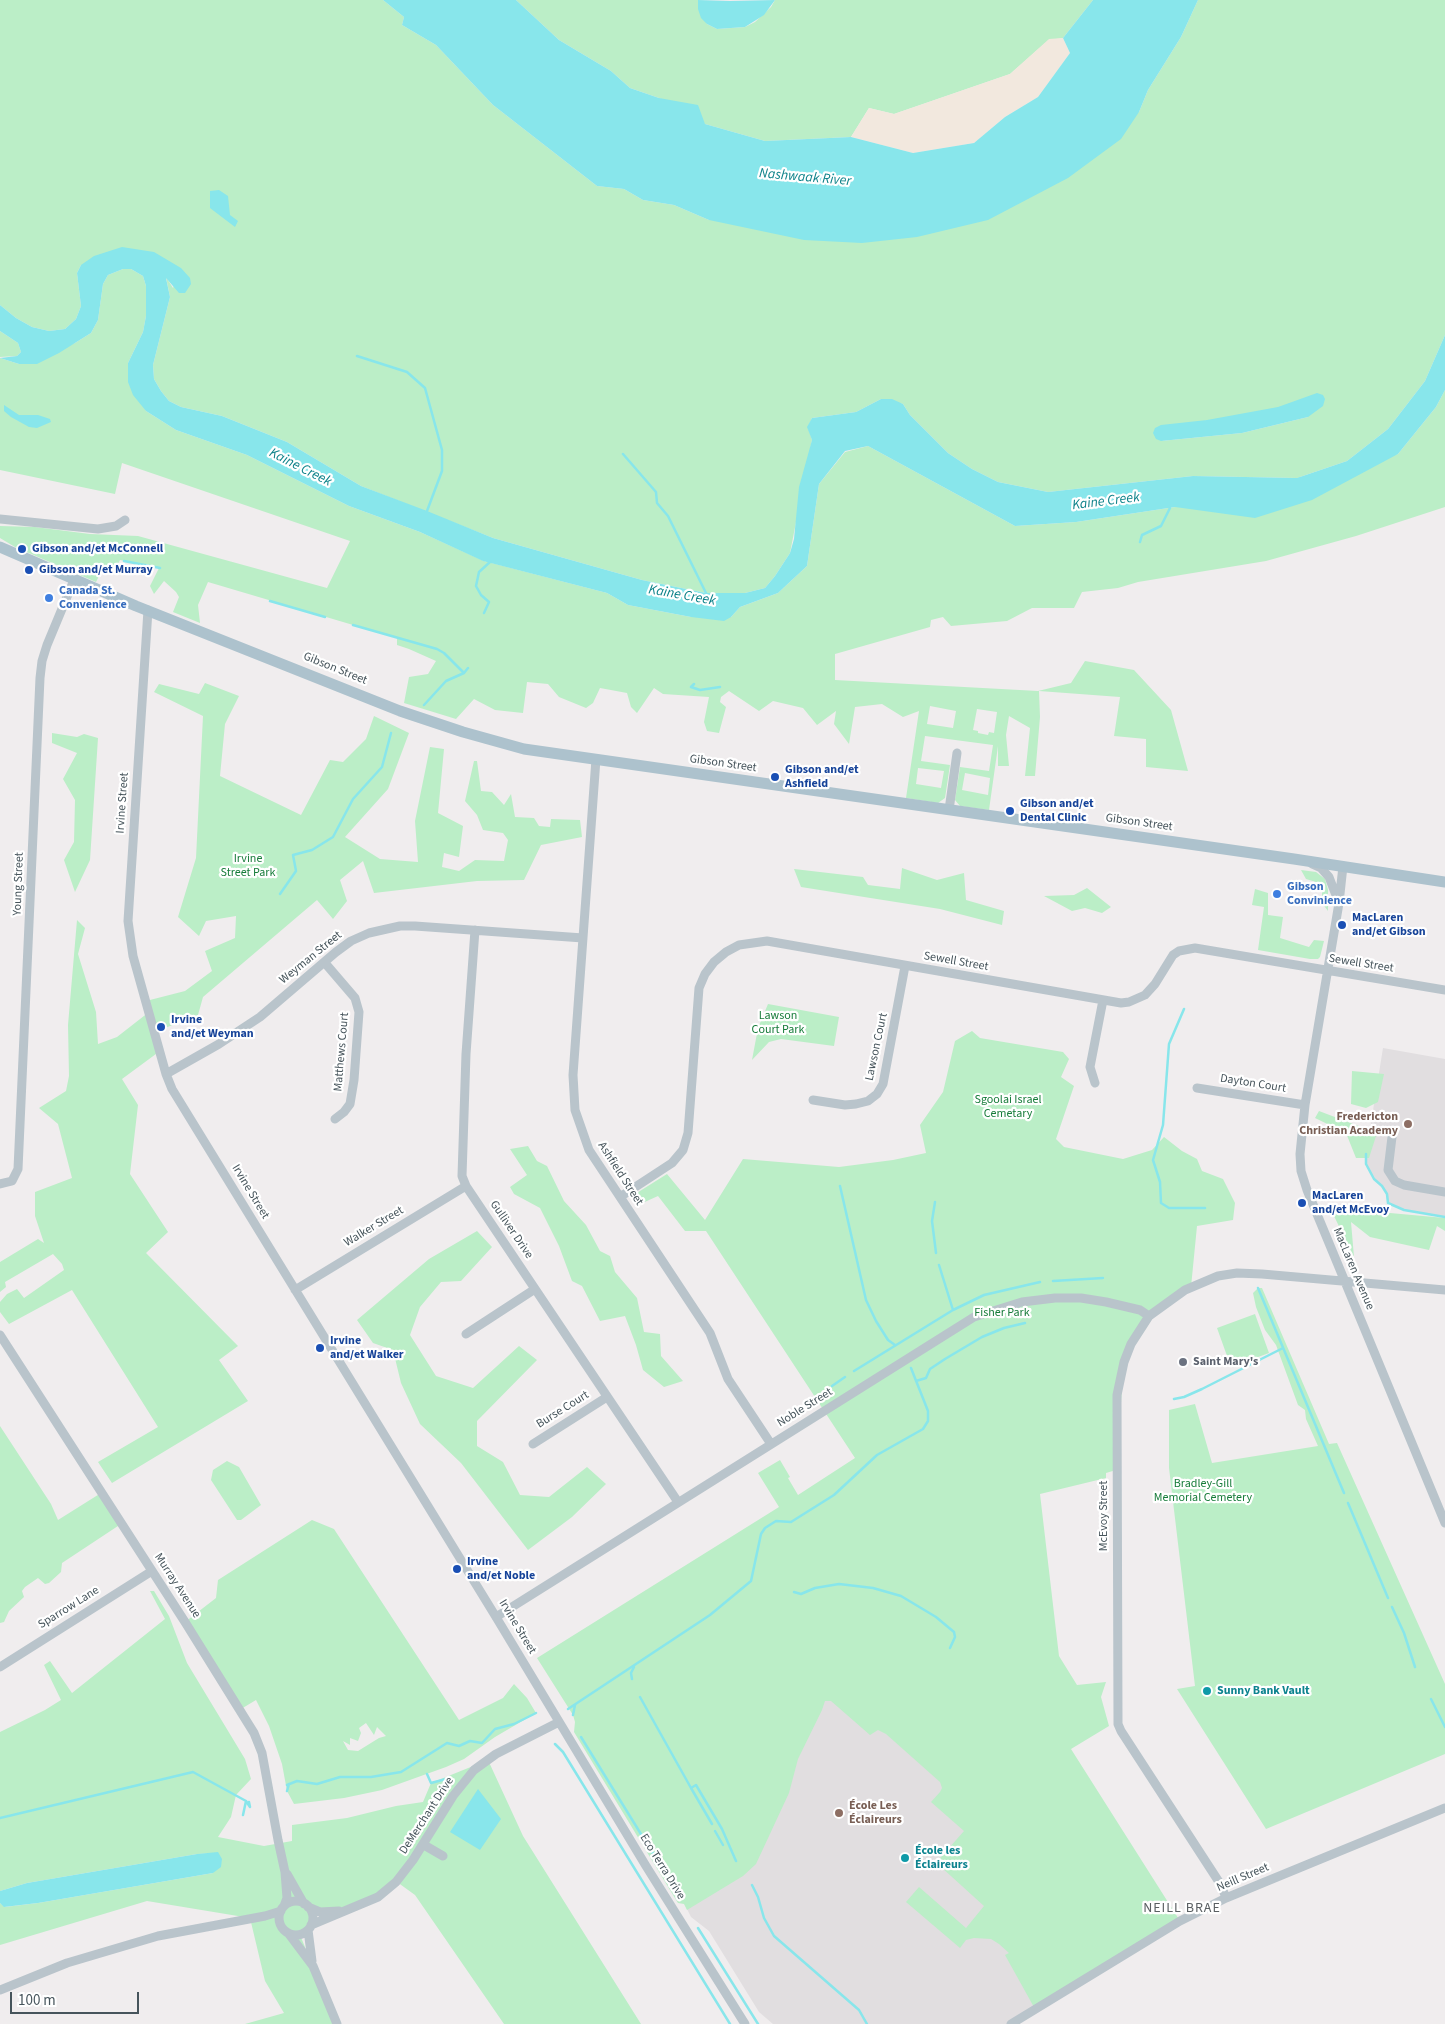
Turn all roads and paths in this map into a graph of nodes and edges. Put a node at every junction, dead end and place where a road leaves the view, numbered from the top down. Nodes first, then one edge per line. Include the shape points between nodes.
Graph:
1 (0, 520) edge
2 (125, 520) dead end
3 (0, 547) edge
4 (74, 580) junction
5 (148, 610) junction
6 (957, 753) dead end
7 (596, 759) junction
8 (949, 810) junction
9 (1306, 860) junction
10 (1344, 866) junction
11 (1445, 882) edge
12 (1339, 904) junction
13 (475, 930) junction
14 (583, 938) junction
15 (325, 963) junction
16 (905, 966) junction
17 (1328, 971) junction
18 (1445, 990) edge
19 (1103, 1000) junction
20 (166, 1074) junction
21 (1095, 1083) dead end
22 (1197, 1088) dead end
23 (812, 1100) dead end
24 (1304, 1105) junction
25 (335, 1119) dead end
26 (1392, 1137) dead end
27 (0, 1184) edge
28 (466, 1186) junction
29 (1445, 1192) edge
30 (620, 1197) junction
31 (1344, 1280) junction
32 (535, 1289) junction
33 (295, 1290) junction
34 (1445, 1290) edge
35 (1149, 1316) junction
36 (466, 1334) dead end
37 (0, 1335) edge
38 (607, 1397) junction
39 (533, 1444) dead end
40 (771, 1444) junction
41 (678, 1502) junction
42 (1445, 1523) edge
43 (152, 1570) junction
44 (496, 1617) junction
45 (0, 1667) edge
46 (560, 1722) junction
47 (1445, 1808) edge
48 (424, 1845) junction
49 (443, 1856) dead end
50 (285, 1872) junction
51 (1226, 1898) junction
52 (306, 1905) junction
53 (283, 1908) junction
54 (345, 1911) junction
55 (250, 1918) junction
56 (282, 1927) junction
57 (310, 1927) junction
58 (289, 1934) junction
59 (312, 1966) junction
60 (0, 1990) edge
61 (337, 2024) edge
62 (745, 2024) edge
63 (1011, 2024) edge

1 - 2 street via 98,529 116,526
3 - 4 main road, Gibson Street
4 - 5 main road, Gibson Street
4 - 27 street, Young Street via 47,645 40,678 18,1169 12,1181
5 - 7 main road, Gibson Street via 437,724 524,749
5 - 20 street, Irvine Street via 128,921 133,956
6 - 8 street
7 - 8 main road, Gibson Street
7 - 14 street, Ashfield Street
8 - 9 main road, Gibson Street
9 - 10 main road, Gibson Street
9 - 12 street via 1329,877
10 - 11 main road, Gibson Street
10 - 12 street, MacLaren Avenue
12 - 17 street, MacLaren Avenue
13 - 14 street, Weyman Street
13 - 15 street, Weyman Street via 416,926 385,928 352,941
13 - 28 street, Gulliver Drive via 462,1157 462,1176
14 - 30 street, Ashfield Street via 573,1075 575,1110 589,1150
15 - 20 street, Weyman Street via 260,1017
15 - 25 street, Matthews Court via 355,998 359,1012 350,1104
16 - 19 street, Sewell Street
16 - 23 street, Lawson Court via 883,1084 877,1094 856,1104
16 - 30 street, Sewell Street via 767,941 739,945 726,952 714,962 699,988 687,1142 672,1163
17 - 18 street, Sewell Street
17 - 19 street, Sewell Street via 1187,948 1172,955 1145,995 1129,1002
17 - 24 street, MacLaren Avenue
19 - 21 street via 1090,1067
20 - 33 street, Irvine Street via 172,1089
22 - 24 street, Dayton Court
24 - 31 street, MacLaren Avenue via 1302,1170
26 - 29 street via 1388,1170 1395,1181
28 - 32 street, Gulliver Drive
28 - 33 street, Walker Street
30 - 40 street, Ashfield Street via 710,1333 728,1379
31 - 34 street, McEvoy Street
31 - 35 street, McEvoy Street via 1237,1273 1218,1276 1185,1290
31 - 42 street, MacLaren Avenue
32 - 36 street
32 - 38 street, Gulliver Drive
33 - 44 street, Irvine Street
35 - 40 street, Noble Street via 1140,1310 1081,1298 1047,1298 990,1311 956,1327
35 - 51 street, McEvoy Street via 1131,1344 1117,1395 1117,1717 1121,1731 1221,1885
37 - 43 street, Murray Avenue
38 - 39 street, Burse Court
38 - 41 street, Gulliver Drive
40 - 41 street, Noble Street
41 - 44 street, Noble Street
43 - 45 street, Sparrow Lane
43 - 50 street, Murray Avenue via 254,1733 262,1753
44 - 46 street, Irvine Street
46 - 48 street, DeMerchant Drive via 496,1754 474,1770
46 - 62 street, Eco Terra Drive
47 - 51 street, Neill Street
48 - 49 street
48 - 54 street, DeMerchant Drive via 396,1882 378,1897
50 - 52 street, Murray Avenue
50 - 53 street, Murray Avenue via 287,1898
51 - 63 street, Neill Street via 1180,1921
52 - 53 street via 294,1902
52 - 54 street, DeMerchant Drive via 320,1912
52 - 57 street via 313,1916
53 - 55 street
53 - 56 street via 280,1916
54 - 57 street, DeMerchant Drive
55 - 56 street
55 - 60 street via 158,1936 67,1963
56 - 58 street
57 - 58 street via 300,1934
57 - 59 street
58 - 59 street
59 - 61 street

